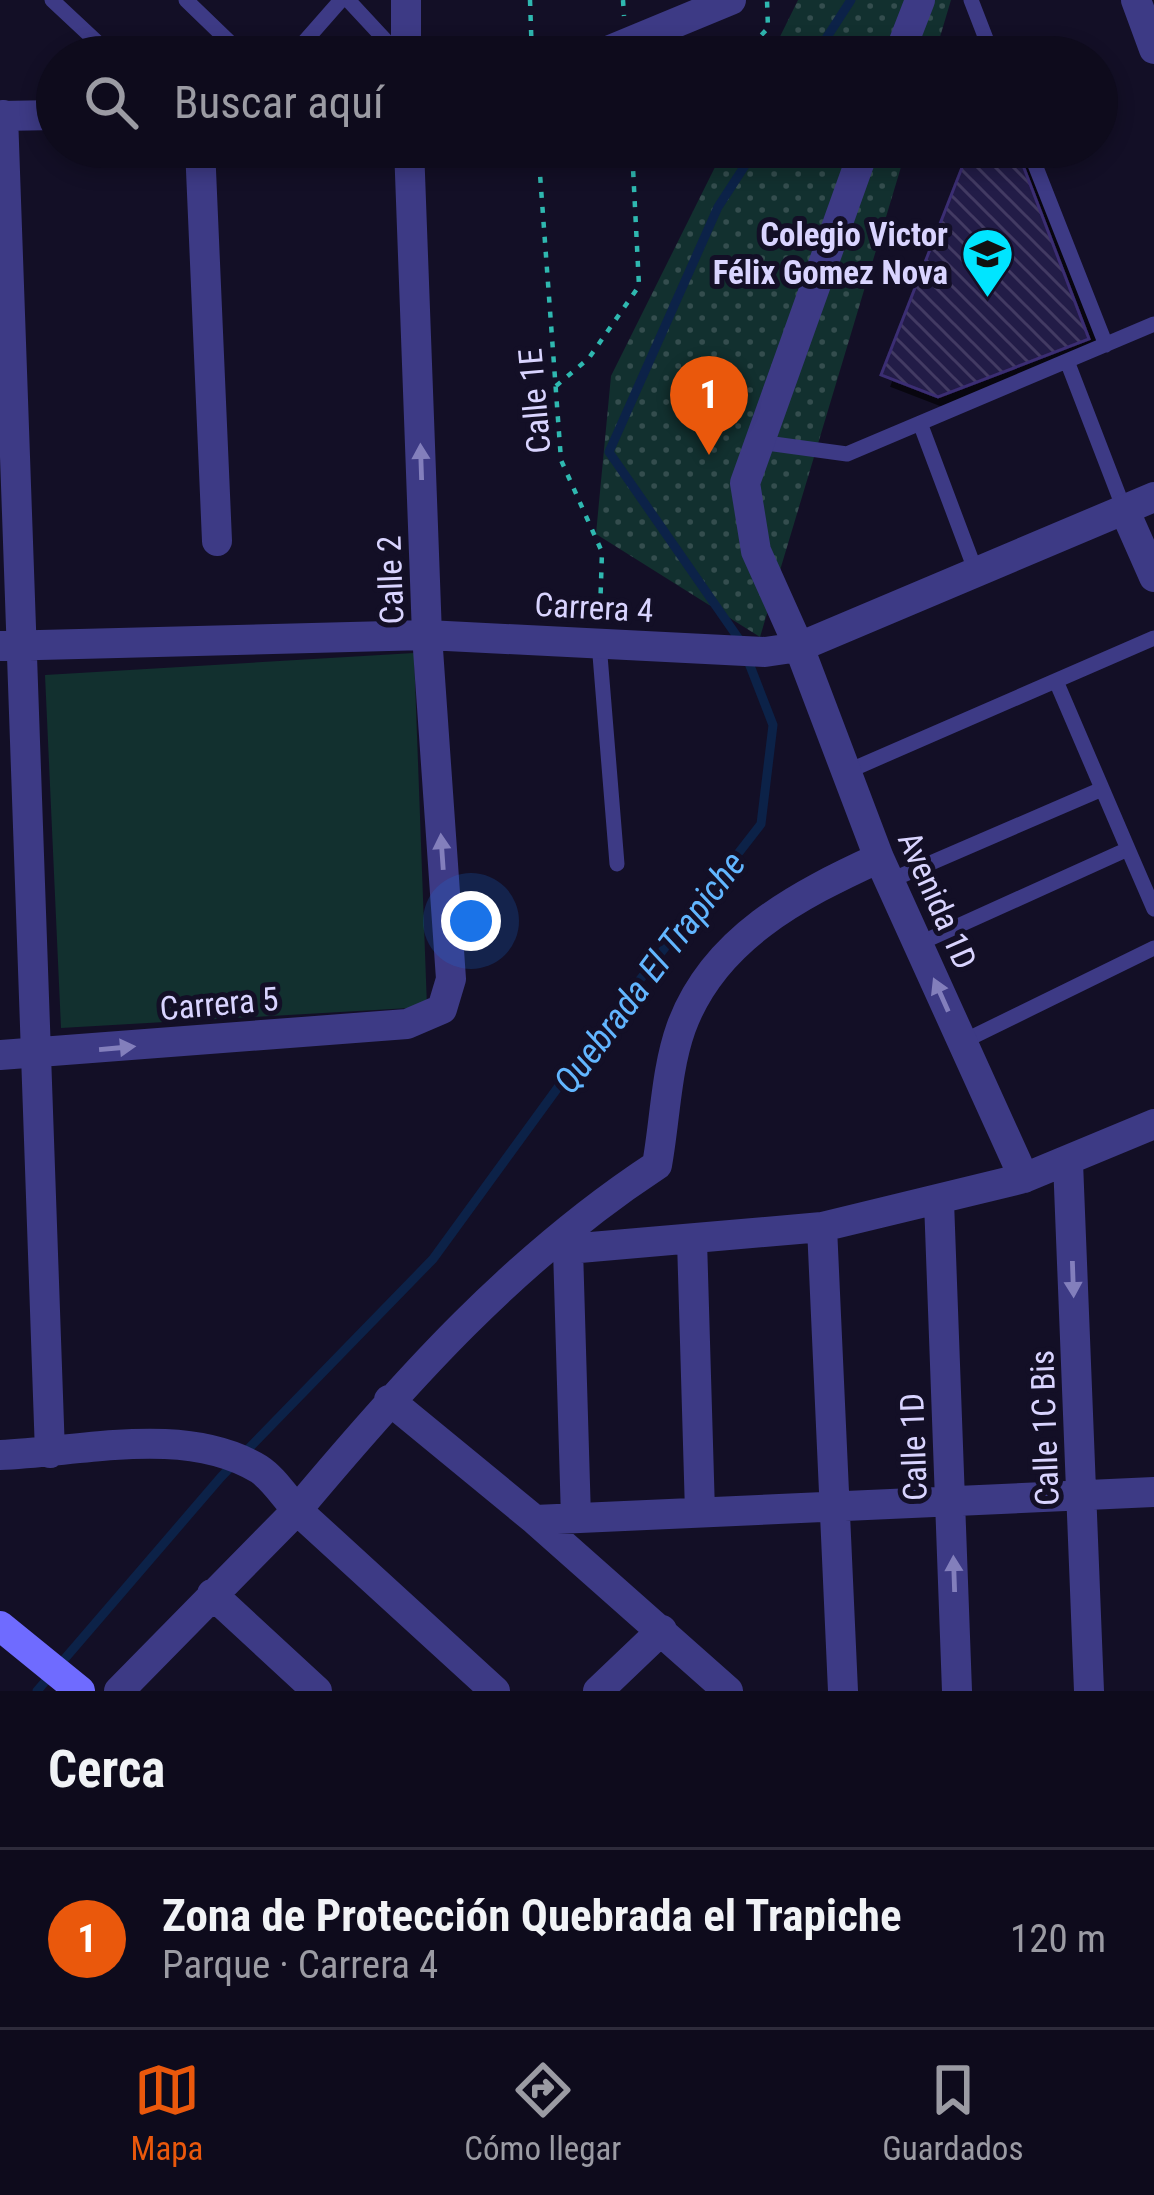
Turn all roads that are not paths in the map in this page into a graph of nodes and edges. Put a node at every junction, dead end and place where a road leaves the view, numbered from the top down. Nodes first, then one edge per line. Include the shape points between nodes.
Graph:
1 (52, 0) edge
2 (186, 0) edge
3 (344, 0) edge
4 (406, 0) edge
5 (731, 0) edge
6 (920, 0) edge
7 (971, 0) edge
8 (1136, 0) edge
9 (90, 36) edge
10 (223, 36) edge
11 (311, 36) edge
12 (382, 36) edge
13 (405, 36) edge
14 (644, 36) edge
15 (906, 36) edge
16 (985, 36) edge
17 (1154, 49) edge
18 (36, 115) edge
19 (2, 116) edge
20 (201, 168) edge
21 (411, 168) edge
22 (858, 168) edge
23 (1036, 168) edge
24 (1154, 324) edge
25 (1106, 345) junction
26 (1067, 361) junction
27 (920, 423) junction
28 (759, 442) junction
29 (1154, 497) edge
30 (1124, 509) junction
31 (217, 541) dead end
32 (976, 572) junction
33 (1154, 577) edge
34 (428, 635) junction
35 (1154, 638) edge
36 (599, 643) junction
37 (12, 645) edge
38 (799, 647) junction
39 (1056, 680) junction
40 (846, 772) junction
41 (1102, 789) junction
42 (1128, 849) junction
43 (617, 864) dead end
44 (884, 869) junction
45 (1154, 909) edge
46 (918, 944) junction
47 (1154, 948) edge
48 (442, 1009) joint
49 (962, 1042) junction
50 (39, 1054) junction
51 (0, 1055) edge
52 (1154, 1124) edge
53 (1068, 1162) junction
54 (1024, 1178) junction
55 (939, 1201) junction
56 (822, 1227) junction
57 (692, 1240) junction
58 (389, 1400) junction
59 (50, 1453) junction
60 (0, 1455) edge
61 (1154, 1492) edge
62 (1083, 1495) junction
63 (951, 1500) junction
64 (832, 1506) junction
65 (297, 1510) junction
66 (700, 1512) junction
67 (576, 1518) junction
68 (535, 1520) junction
69 (212, 1594) junction
70 (0, 1626) edge
71 (662, 1630) junction
72 (78, 1690) edge
73 (119, 1691) edge
74 (317, 1691) edge
75 (495, 1691) edge
76 (598, 1691) edge
77 (728, 1691) edge
78 (843, 1691) edge
79 (958, 1691) edge
80 (1089, 1691) edge

1 - 9 lane
2 - 10 lane
3 - 11 lane
3 - 12 lane
4 - 13 street
5 - 14 street
6 - 15 street
7 - 16 lane
8 - 17 street
18 - 19 street
19 - 37 street
20 - 31 street
34 -> 21 street, Calle 2
22 - 28 street, Avenida 1D
23 - 25 lane
24 - 25 lane
25 - 26 lane
26 - 27 lane
26 - 30 lane
27 - 28 lane via 847,454
27 - 32 lane
28 - 38 street, Avenida 1D via 745,483 756,551
29 - 30 street, Carrera 4
30 - 32 street, Carrera 4
30 - 33 street
32 - 38 street, Carrera 4
34 - 36 street, Carrera 4
34 - 37 street, Carrera 4
48 -> 34 street, Calle 2 via 451,979
35 - 39 lane
36 - 38 street, Carrera 4
36 - 43 lane
37 - 50 street
38 - 40 street, Avenida 1D
39 - 40 lane
39 - 41 lane
40 - 44 street, Avenida 1D
41 - 42 lane
41 - 44 lane
42 - 45 lane
42 - 46 lane
44 - 46 street, Avenida 1D
44 - 58 street via 773,912 703,978 680,1032 657,1165 580,1216
49 -> 46 street, Avenida 1D
47 - 49 lane
50 -> 48 street, Carrera 5 via 407,1024
49 - 54 street, Avenida 1D
50 - 51 street, Carrera 5
50 - 59 street
52 - 53 street
53 - 54 street
53 -> 62 street, Calle 1C Bis
54 - 55 street
55 - 56 street
55 - 63 street, Calle 1D
56 - 57 street
56 - 64 street
57 - 66 street
57 - 67 street via 568,1249
58 - 65 street
58 - 68 street
59 - 60 street
59 - 65 street via 175,1444 223,1453 262,1470
61 - 62 street
62 - 63 street
62 - 80 street, Calle 1C Bis
63 - 64 street
79 -> 63 street, Calle 1D
64 - 66 street
64 - 78 street
65 - 69 street
65 - 75 street
66 - 67 street
67 - 68 street
68 - 71 street
69 - 73 street
69 - 74 street
70 - 72 street
71 - 76 street
71 - 77 street

